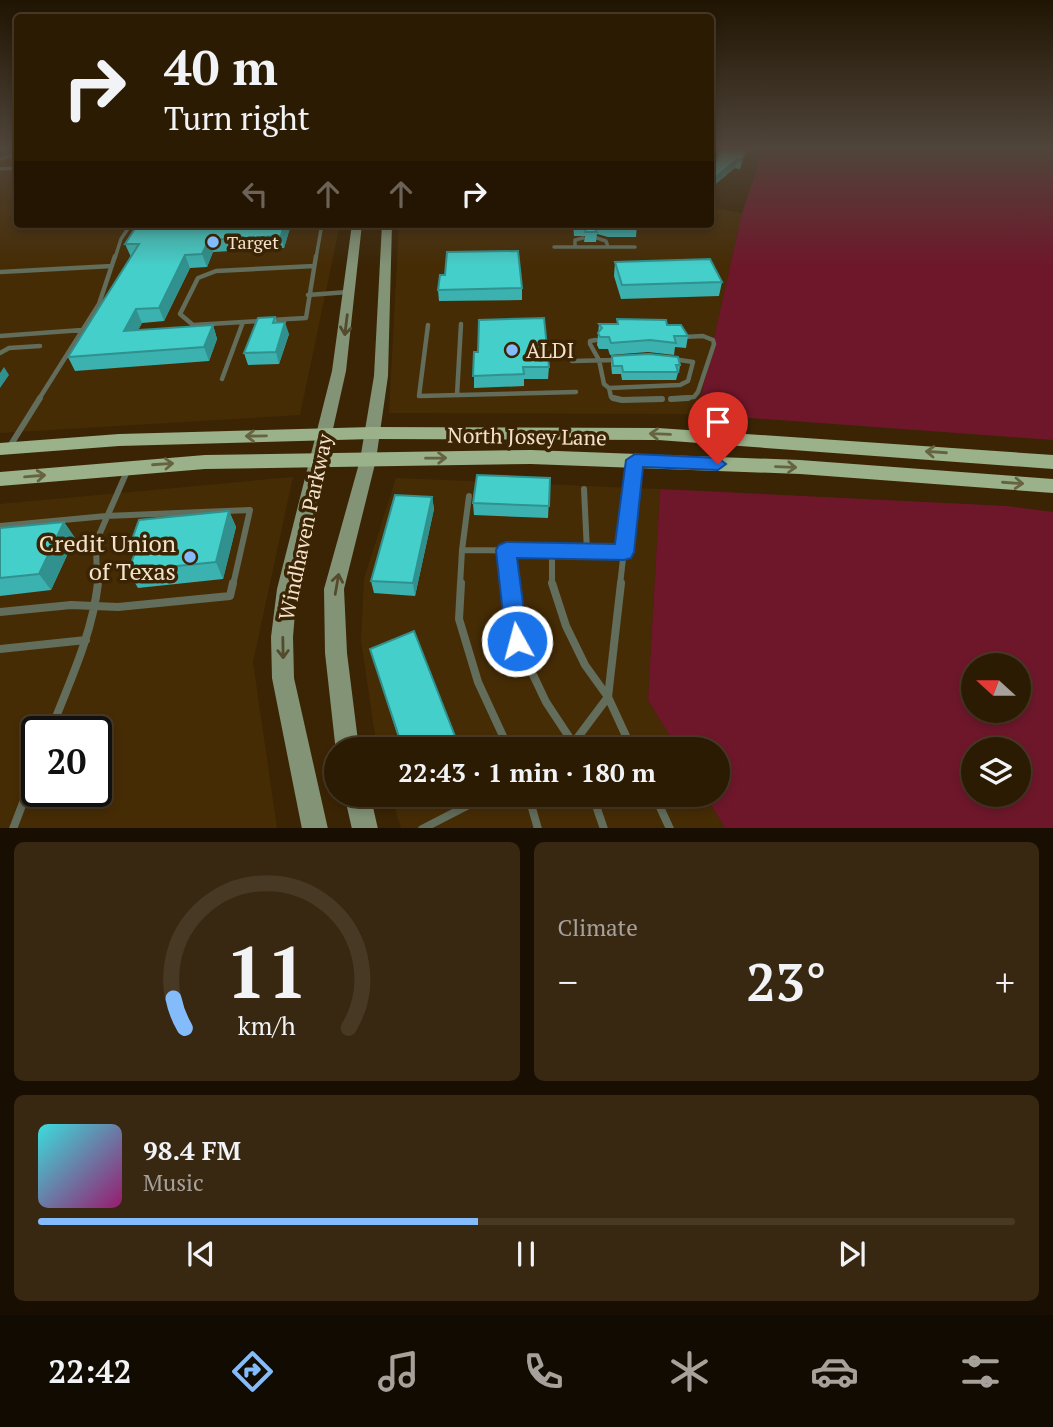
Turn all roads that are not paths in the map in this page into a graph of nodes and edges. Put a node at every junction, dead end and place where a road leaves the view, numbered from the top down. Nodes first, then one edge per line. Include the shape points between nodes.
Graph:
1 (128, 228) edge
2 (321, 228) edge
3 (371, 230) edge
4 (583, 238) edge
5 (597, 238) edge
6 (554, 247) dead end
7 (575, 247) junction
8 (608, 247) junction
9 (635, 247) dead end
10 (112, 266) junction
11 (314, 266) junction
12 (0, 272) edge
13 (348, 292) junction
14 (309, 295) junction
15 (243, 322) junction
16 (461, 324) dead end
17 (428, 325) dead end
18 (82, 330) junction
19 (0, 336) edge
20 (684, 337) edge
21 (596, 340) edge
22 (40, 346) dead end
23 (0, 353) edge
24 (665, 359) edge
25 (599, 360) junction
26 (625, 360) edge
27 (572, 361) dead end
28 (222, 379) dead end
29 (609, 388) junction
30 (576, 392) dead end
31 (457, 395) junction
32 (670, 398) dead end
33 (662, 399) dead end
34 (372, 433) junction
35 (324, 434) junction
36 (4, 449) edge
37 (368, 460) junction
38 (635, 460) junction
39 (317, 461) junction
40 (1053, 462) edge
41 (129, 467) junction
42 (0, 479) edge
43 (1053, 486) edge
44 (584, 489) dead end
45 (469, 496) dead end
46 (106, 516) junction
47 (0, 526) edge
48 (462, 550) junction
49 (506, 550) junction
50 (552, 551) junction
51 (587, 551) junction
52 (624, 552) junction
53 (95, 607) junction
54 (0, 612) edge
55 (86, 640) junction
56 (0, 649) edge
57 (608, 697) junction
58 (56, 716) edge
59 (346, 737) edge
60 (503, 737) edge
61 (567, 737) edge
62 (581, 737) edge
63 (626, 737) edge
64 (21, 807) edge
65 (361, 807) edge
66 (463, 807) edge
67 (531, 807) edge
68 (597, 807) edge
69 (660, 807) edge
70 (13, 828) edge
71 (315, 828) edge
72 (365, 828) edge
73 (422, 828) edge
74 (538, 828) edge
75 (604, 828) edge
76 (670, 828) edge

1 - 10 lane
2 - 11 lane
3 - 13 main road, Windhaven Parkway
3 - 34 main road, Windhaven Parkway via 381,376
4 - 7 lane via 575,240
5 - 8 lane
6 - 7 lane
7 - 8 lane
8 - 9 lane
10 - 12 lane
10 - 18 lane via 99,304
11 - 14 lane
11 - 15 lane via 216,271 198,278 180,314 193,325
13 - 14 lane
13 -> 35 main road, Windhaven Parkway via 339,371
14 - 15 lane via 306,318
15 - 28 lane
16 - 31 lane
17 - 31 lane via 419,396
18 - 19 lane
18 - 36 lane
20 - 32 lane via 703,336 714,344 695,397
21 - 25 lane via 590,344
22 - 23 lane
24 - 29 lane via 693,362 688,381
25 - 26 lane
25 - 27 lane
25 - 29 lane
29 - 33 lane via 611,397 622,400
30 - 31 lane
34 - 35 main road, North Josey Lane
34 - 37 main road, Windhaven Parkway
40 -> 34 main road, North Josey Lane via 658,434
35 -> 36 main road, North Josey Lane via 119,440
35 - 39 main road, Windhaven Parkway
37 -> 38 main road, North Josey Lane
37 - 39 main road, North Josey Lane
59 -> 37 main road, Windhaven Parkway via 334,589
38 -> 43 main road, North Josey Lane
38 - 52 lane
41 -> 39 main road, North Josey Lane via 205,461
39 -> 71 main road, Windhaven Parkway via 282,637 283,678
42 -> 41 main road, North Josey Lane
41 - 46 lane
44 - 51 lane
45 - 48 lane
46 - 47 lane
46 - 53 lane via 96,542
46 - 53 lane via 250,510 230,596
48 - 49 lane
48 - 60 lane via 459,619 478,682
49 - 50 lane
49 - 61 lane via 517,641
50 - 51 lane
50 - 57 lane via 552,584 566,626 585,665
51 - 52 lane
52 - 57 lane
53 - 54 lane
53 - 55 lane
55 - 56 lane
55 - 58 lane
57 - 62 lane
57 - 63 lane
64 - 70 lane
65 - 72 main road
66 - 73 lane
67 - 74 lane
68 - 75 lane
69 - 76 lane

